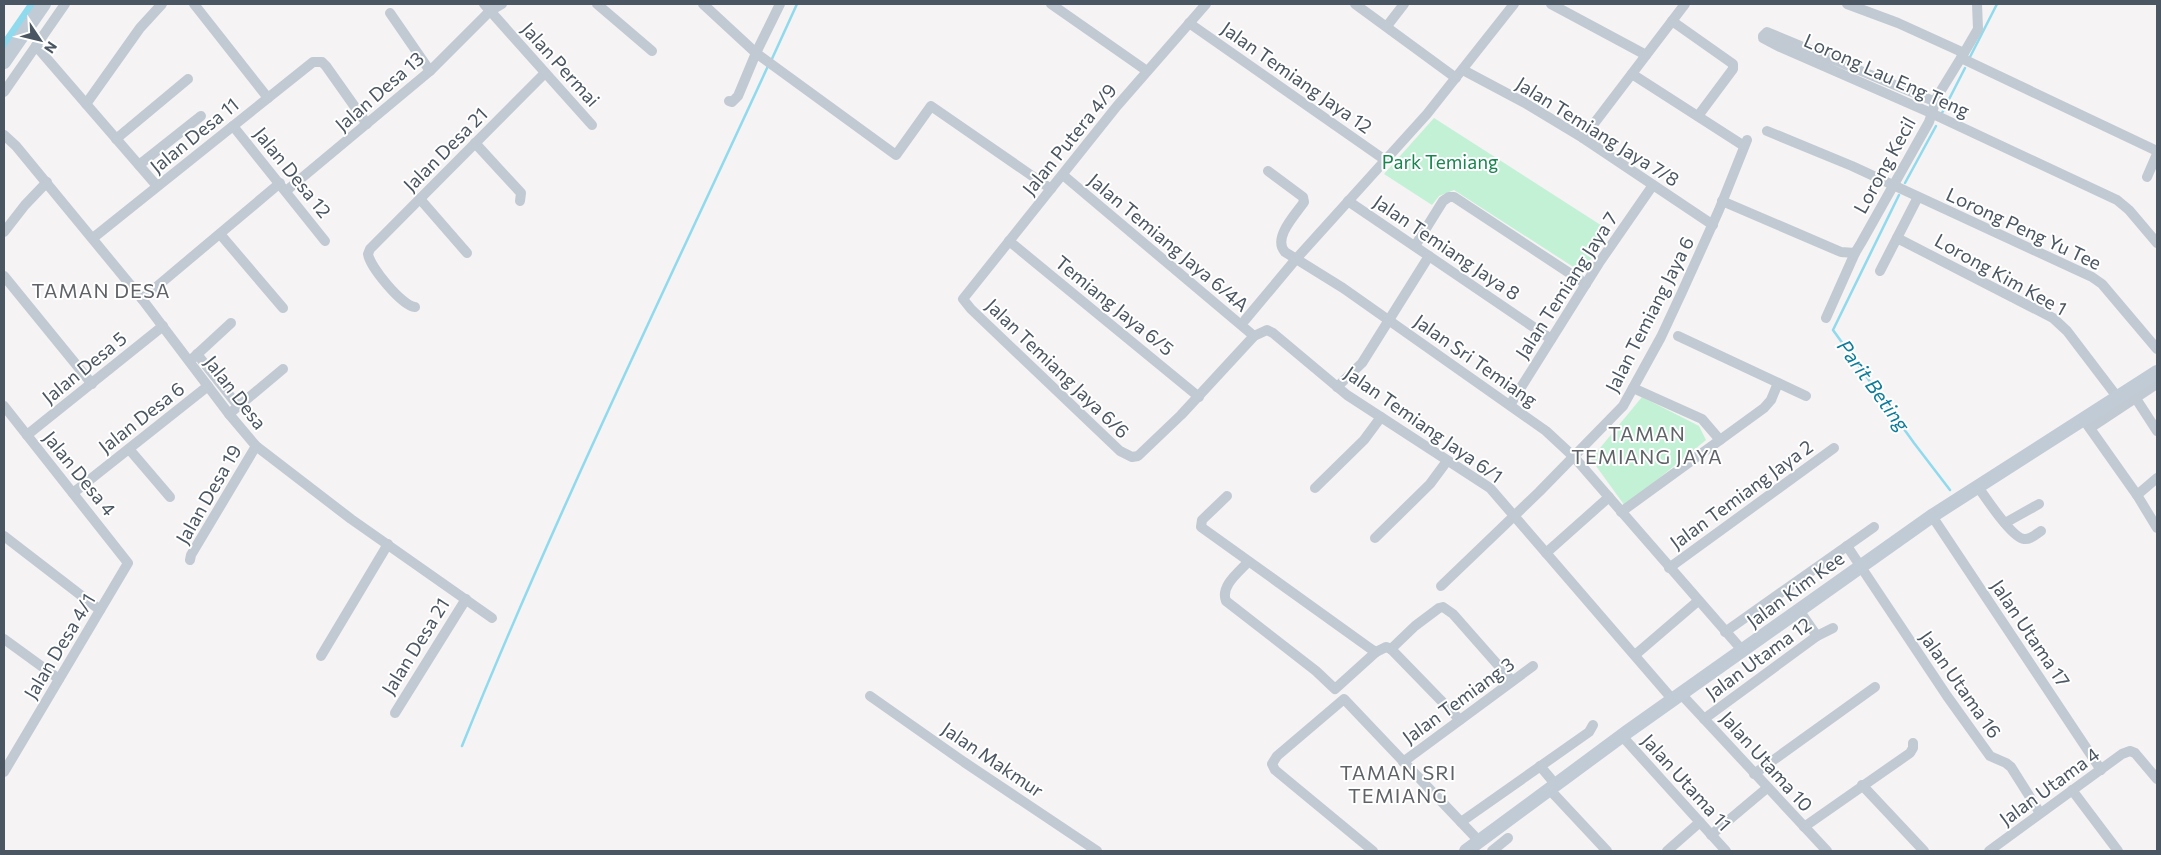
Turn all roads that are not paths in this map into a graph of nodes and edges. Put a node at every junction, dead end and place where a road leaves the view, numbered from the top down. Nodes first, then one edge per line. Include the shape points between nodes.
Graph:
1 (44, 4) edge
2 (65, 4) edge
3 (162, 4) edge
4 (194, 4) edge
5 (502, 4) edge
6 (596, 4) edge
7 (703, 4) edge
8 (780, 4) edge
9 (1051, 4) edge
10 (1355, 4) edge
11 (1404, 4) edge
12 (1514, 4) edge
13 (1551, 4) edge
14 (1684, 4) edge
15 (1846, 4) edge
16 (1977, 4) edge
17 (1202, 5) edge
18 (487, 8) edge
19 (390, 13) dead end
20 (1971, 17) dead end
21 (1672, 21) junction
22 (1189, 23) junction
23 (1387, 26) junction
24 (36, 46) junction
25 (652, 51) dead end
26 (756, 54) junction
27 (1646, 55) junction
28 (1966, 59) junction
29 (4, 62) edge
30 (1463, 70) junction
31 (430, 71) junction
32 (1147, 71) junction
33 (545, 73) junction
34 (1632, 74) junction
35 (1456, 78) junction
36 (188, 79) dead end
37 (4, 92) edge
38 (268, 98) junction
39 (729, 101) dead end
40 (1936, 102) junction
41 (86, 104) junction
42 (201, 116) dead end
43 (1698, 116) junction
44 (1938, 116) junction
45 (367, 124) junction
46 (592, 125) dead end
47 (233, 126) junction
48 (1767, 130) dead end
49 (4, 135) edge
50 (1584, 138) junction
51 (116, 139) junction
52 (476, 143) junction
53 (2157, 153) edge
54 (1385, 160) junction
55 (139, 165) junction
56 (1268, 170) dead end
57 (1063, 175) junction
58 (2146, 177) dead end
59 (47, 182) junction
60 (1653, 185) junction
61 (157, 186) junction
62 (283, 187) junction
63 (1051, 189) junction
64 (1906, 191) junction
65 (420, 199) junction
66 (520, 201) dead end
67 (1348, 201) junction
68 (1722, 201) junction
69 (1713, 225) junction
70 (4, 232) edge
71 (220, 234) junction
72 (93, 238) junction
73 (1897, 238) junction
74 (325, 241) dead end
75 (1009, 241) junction
76 (2157, 243) edge
77 (1415, 246) junction
78 (468, 253) dead end
79 (1855, 253) junction
80 (1429, 256) junction
81 (1296, 259) junction
82 (1880, 271) dead end
83 (4, 276) edge
84 (1586, 284) junction
85 (142, 299) junction
86 (962, 299) joint
87 (415, 307) dead end
88 (283, 308) dead end
89 (1826, 318) dead end
90 (1245, 320) dead end
91 (1388, 320) junction
92 (231, 323) dead end
93 (163, 326) junction
94 (1257, 333) junction
95 (1678, 336) dead end
96 (1551, 339) junction
97 (2157, 349) edge
98 (193, 358) junction
99 (283, 369) dead end
100 (2156, 378) edge
101 (1778, 383) junction
102 (92, 384) junction
103 (208, 386) junction
104 (1338, 387) junction
105 (1634, 388) junction
106 (2133, 394) junction
107 (1806, 396) dead end
108 (1198, 397) junction
109 (2118, 398) junction
110 (4, 406) edge
111 (238, 406) junction
112 (1510, 406) junction
113 (229, 414) junction
114 (1381, 417) junction
115 (2087, 424) junction
116 (2157, 431) edge
117 (27, 435) junction
118 (1720, 440) junction
119 (256, 446) junction
120 (1834, 448) dead end
121 (129, 449) junction
122 (1574, 457) junction
123 (1447, 461) junction
124 (2157, 478) edge
125 (1978, 487) junction
126 (1315, 488) dead end
127 (73, 493) junction
128 (2137, 494) junction
129 (1227, 496) dead end
130 (170, 497) dead end
131 (1609, 497) junction
132 (2039, 504) dead end
133 (1621, 512) junction
134 (1514, 516) junction
135 (1932, 516) junction
136 (2005, 523) junction
137 (1874, 527) dead end
138 (2157, 528) edge
139 (2041, 531) dead end
140 (4, 536) edge
141 (1375, 538) dead end
142 (388, 544) junction
143 (1847, 546) junction
144 (1546, 553) junction
145 (190, 560) dead end
146 (1248, 562) junction
147 (128, 563) joint
148 (1860, 566) junction
149 (1669, 568) junction
150 (1441, 586) dead end
151 (466, 599) junction
152 (1698, 601) junction
153 (100, 610) junction
154 (1799, 610) junction
155 (492, 618) dead end
156 (1833, 628) dead end
157 (1725, 632) junction
158 (1817, 636) junction
159 (4, 639) edge
160 (1391, 648) junction
161 (1742, 650) junction
162 (1376, 652) junction
163 (1635, 655) junction
164 (321, 656) dead end
165 (1533, 666) dead end
166 (59, 679) junction
167 (1512, 682) junction
168 (1875, 687) dead end
169 (870, 696) dead end
170 (1677, 697) junction
171 (395, 712) dead end
172 (1704, 719) junction
173 (1460, 720) junction
174 (1593, 725) dead end
175 (1622, 736) junction
176 (1913, 743) dead end
177 (1403, 762) junction
178 (1540, 766) junction
179 (2101, 770) junction
180 (4, 772) edge
181 (1754, 774) junction
182 (2157, 779) edge
183 (1862, 785) junction
184 (1553, 787) junction
185 (1767, 788) junction
186 (2072, 790) junction
187 (2040, 813) junction
188 (1461, 822) junction
189 (1700, 822) junction
190 (1804, 827) junction
191 (1711, 835) junction
192 (1508, 838) dead end
193 (1478, 841) junction
194 (1094, 850) edge
195 (1373, 851) edge
196 (1466, 851) edge
197 (1492, 851) edge
198 (1606, 851) edge
199 (1667, 851) edge
200 (1726, 851) edge
201 (1827, 851) edge
202 (1924, 851) edge
203 (1989, 851) edge
204 (2118, 851) edge

1 - 29 street
2 - 24 street
3 - 41 street via 140,28
4 - 38 street
5 - 18 street
6 - 25 street
7 - 26 street
8 - 26 street
9 - 32 street
10 - 23 street
11 - 23 street
12 - 30 street
13 - 27 street
14 - 21 street
15 - 28 street via 1898,23
16 - 20 street
16 - 28 street, Lorong Kecil via 1978,28
17 - 22 street, Jalan Putera 4/9
18 - 31 street, Jalan Desa 13
18 - 33 street, Jalan Permai
19 - 31 street
21 - 27 street
21 - 43 street via 1733,64
22 - 32 street, Jalan Putera 4/9
22 - 54 street, Jalan Temiang Jaya 12
23 - 35 street
24 - 37 street
24 - 41 street
26 - 39 street via 738,96
26 - 63 street via 896,155 931,106
27 - 34 street
28 - 40 street, Lorong Kecil
28 - 53 street
30 - 35 street
30 - 50 street, Jalan Temiang Jaya 7/8
31 - 45 street, Jalan Desa 13
32 - 57 street, Jalan Putera 4/9
33 - 46 street, Jalan Permai
33 - 52 street, Jalan Desa 21
34 - 43 street
34 - 50 street
35 - 54 street
36 - 51 street
38 - 45 street, Jalan Desa 11 via 318,60 326,66
38 - 47 street, Jalan Desa 11
40 - 44 street, Lorong Kecil
40 - 44 street, Lorong Lau Eng Teng via 1767,32 1763,36 1780,47
41 - 51 street
42 - 55 street
43 - 68 street, Jalan Temiang Jaya 6 via 1746,143
44 - 64 street, Lorong Kecil via 1929,122
44 - 76 street, Lorong Lau Eng Teng via 2117,200
45 - 62 street, Jalan Desa 13
47 - 61 street, Jalan Desa 11
47 - 62 street, Jalan Desa 12
48 - 64 street, Lorong Peng Yu Tee
49 - 59 street, Jalan Desa
50 - 60 street, Jalan Temiang Jaya 7/8
51 - 55 street
52 - 65 street, Jalan Desa 21
52 - 66 street via 521,193
53 - 58 street
54 - 67 street
55 - 61 street
56 - 81 street, Jalan Sri Temiang via 1303,197 1304,202 1281,238 1282,249
57 - 63 street, Jalan Putera 4/9
57 - 94 street, Jalan Temiang Jaya 6/4A
59 - 70 street
59 - 72 street, Jalan Desa
60 - 69 street, Jalan Temiang Jaya 7/8
60 - 84 street, Jalan Temiang Jaya 7
61 - 72 street, Jalan Desa 11
62 - 71 street, Jalan Desa 13
62 - 74 street, Jalan Desa 12
63 - 75 street, Jalan Putera 4/9
64 - 73 street
64 - 79 street, Lorong Kecil
64 - 97 street, Lorong Peng Yu Tee via 2092,277 2102,284
65 - 78 street
65 - 87 street, Jalan Desa 21 via 368,254 371,264 406,304
67 - 77 street, Jalan Temiang Jaya 8
67 - 81 street
68 - 69 street, Jalan Temiang Jaya 6
68 - 79 street via 1841,252
69 - 105 street, Jalan Temiang Jaya 6
71 - 85 street, Jalan Desa 13
71 - 88 street
72 - 85 street, Jalan Desa
73 - 82 street
73 - 109 street, Lorong Kim Kee 1 via 2052,318 2067,331
75 - 86 street, Jalan Putera 4/9
75 - 108 street, Temiang Jaya 6/5
77 - 80 street, Jalan Temiang Jaya 8
77 - 84 street via 1443,202 1449,197 1454,198
79 - 89 street, Lorong Kecil
80 - 91 street
80 - 96 street, Jalan Temiang Jaya 8
81 - 90 street
81 - 91 street, Jalan Sri Temiang
83 - 102 street
84 - 96 street, Jalan Temiang Jaya 7
85 - 93 street, Jalan Desa
86 - 108 street, Jalan Temiang Jaya 6/6 via 1120,451 1132,457 1138,456
91 - 104 street via 1362,362
91 - 112 street, Jalan Sri Temiang
92 - 98 street
93 - 98 street, Jalan Desa
93 - 102 street, Jalan Desa 5
94 - 104 street, Jalan Temiang Jaya 6/1 via 1266,330 1273,333
94 - 108 street
95 - 101 street
96 - 112 street, Jalan Temiang Jaya 7
98 - 103 street, Jalan Desa
98 - 111 street, Jalan Desa
99 - 111 street
100 - 106 street, Jalan Kim Kee
101 - 107 street
101 - 118 street via 1764,408
102 - 117 street, Jalan Desa 5
103 - 113 street, Jalan Desa
103 - 121 street, Jalan Desa 6
104 - 114 street, Jalan Temiang Jaya 6/1
105 - 118 street via 1702,419
105 - 122 street, Jalan Temiang Jaya 6 via 1614,417
106 - 109 street, Jalan Kim Kee
106 - 115 street
106 - 116 street
109 - 115 street, Jalan Kim Kee
110 - 117 street, Jalan Desa 4
111 - 113 street
112 - 122 street, Jalan Sri Temiang via 1546,431
113 - 119 street, Jalan Desa
114 - 123 street, Jalan Temiang Jaya 6/1
114 - 126 street via 1364,440
115 - 125 street, Jalan Kim Kee
115 - 128 street
117 - 127 street, Jalan Desa 4
118 - 133 street
119 - 142 street, Jalan Desa
119 - 145 street, Jalan Desa 19
120 - 149 street, Jalan Temiang Jaya 2
121 - 127 street, Jalan Desa 6
121 - 130 street
122 - 131 street, Jalan Sri Temiang
122 - 134 street, Jalan Temiang Jaya 6
123 - 134 street, Jalan Temiang Jaya 6/1 via 1490,488
123 - 141 street via 1430,484
124 - 128 street
125 - 135 street, Jalan Kim Kee
125 - 136 street
127 - 147 street, Jalan Desa 4
128 - 138 street
129 - 146 street via 1202,520 1201,527
131 - 133 street, Jalan Sri Temiang
131 - 144 street
132 - 136 street
133 - 149 street, Jalan Sri Temiang
134 - 144 street, Jalan Temiang Jaya 6/1
134 - 150 street, Jalan Temiang Jaya 6
135 - 148 street, Jalan Kim Kee
135 - 179 street, Jalan Utama 17
136 - 139 street via 2021,539 2028,539
137 - 143 street
140 - 153 street
142 - 151 street, Jalan Desa
142 - 164 street
143 - 148 street, Jalan Utama 16
143 - 157 street
144 - 163 street, Jalan Temiang Jaya 6/1
146 - 162 street
146 - 162 street via 1225,588 1223,595 1226,601 1335,689
147 - 153 street, Jalan Desa 4/1
148 - 154 street, Jalan Kim Kee
148 - 187 street, Jalan Utama 16 via 1990,756 2006,762
149 - 152 street, Jalan Sri Temiang
151 - 155 street, Jalan Desa
151 - 171 street, Jalan Desa 21
152 - 157 street, Jalan Sri Temiang
152 - 163 street
153 - 166 street, Jalan Desa 4/1
154 - 158 street
154 - 161 street, Jalan Kim Kee
156 - 158 street, Jalan Utama 12
157 - 161 street, Jalan Sri Temiang
158 - 172 street, Jalan Utama 12
159 - 166 street
160 - 162 street
160 - 167 street via 1443,607 1454,614
160 - 173 street
161 - 170 street, Jalan Kim Kee
163 - 170 street, Jalan Temiang Jaya 6/1
165 - 167 street, Jalan Temiang 3
166 - 180 street, Jalan Desa 4/1
167 - 173 street, Jalan Temiang 3
168 - 181 street
169 - 194 street, Jalan Makmur
170 - 172 street, Jalan Utama 10
170 - 175 street, Jalan Kim Kee
172 - 181 street, Jalan Utama 10
173 - 177 street, Jalan Temiang 3
174 - 178 street via 1589,732
175 - 184 street, Jalan Kim Kee
175 - 189 street, Jalan Utama 11
176 - 183 street via 1910,753
177 - 188 street
177 - 195 street via 1344,699 1277,756 1272,764 1275,770
178 - 184 street
178 - 188 street
179 - 182 street, Jalan Utama 4 via 2130,751 2140,757
179 - 186 street, Jalan Utama 4
181 - 185 street, Jalan Utama 10
183 - 190 street
183 - 202 street
184 - 193 street, Jalan Kim Kee
184 - 198 street
185 - 190 street, Jalan Utama 10
185 - 191 street
186 - 187 street, Jalan Utama 4
186 - 204 street
187 - 203 street, Jalan Utama 4
188 - 193 street
189 - 191 street, Jalan Utama 11
189 - 199 street
190 - 201 street, Jalan Utama 10
191 - 200 street, Jalan Utama 11
192 - 197 street
193 - 196 street, Jalan Kim Kee

